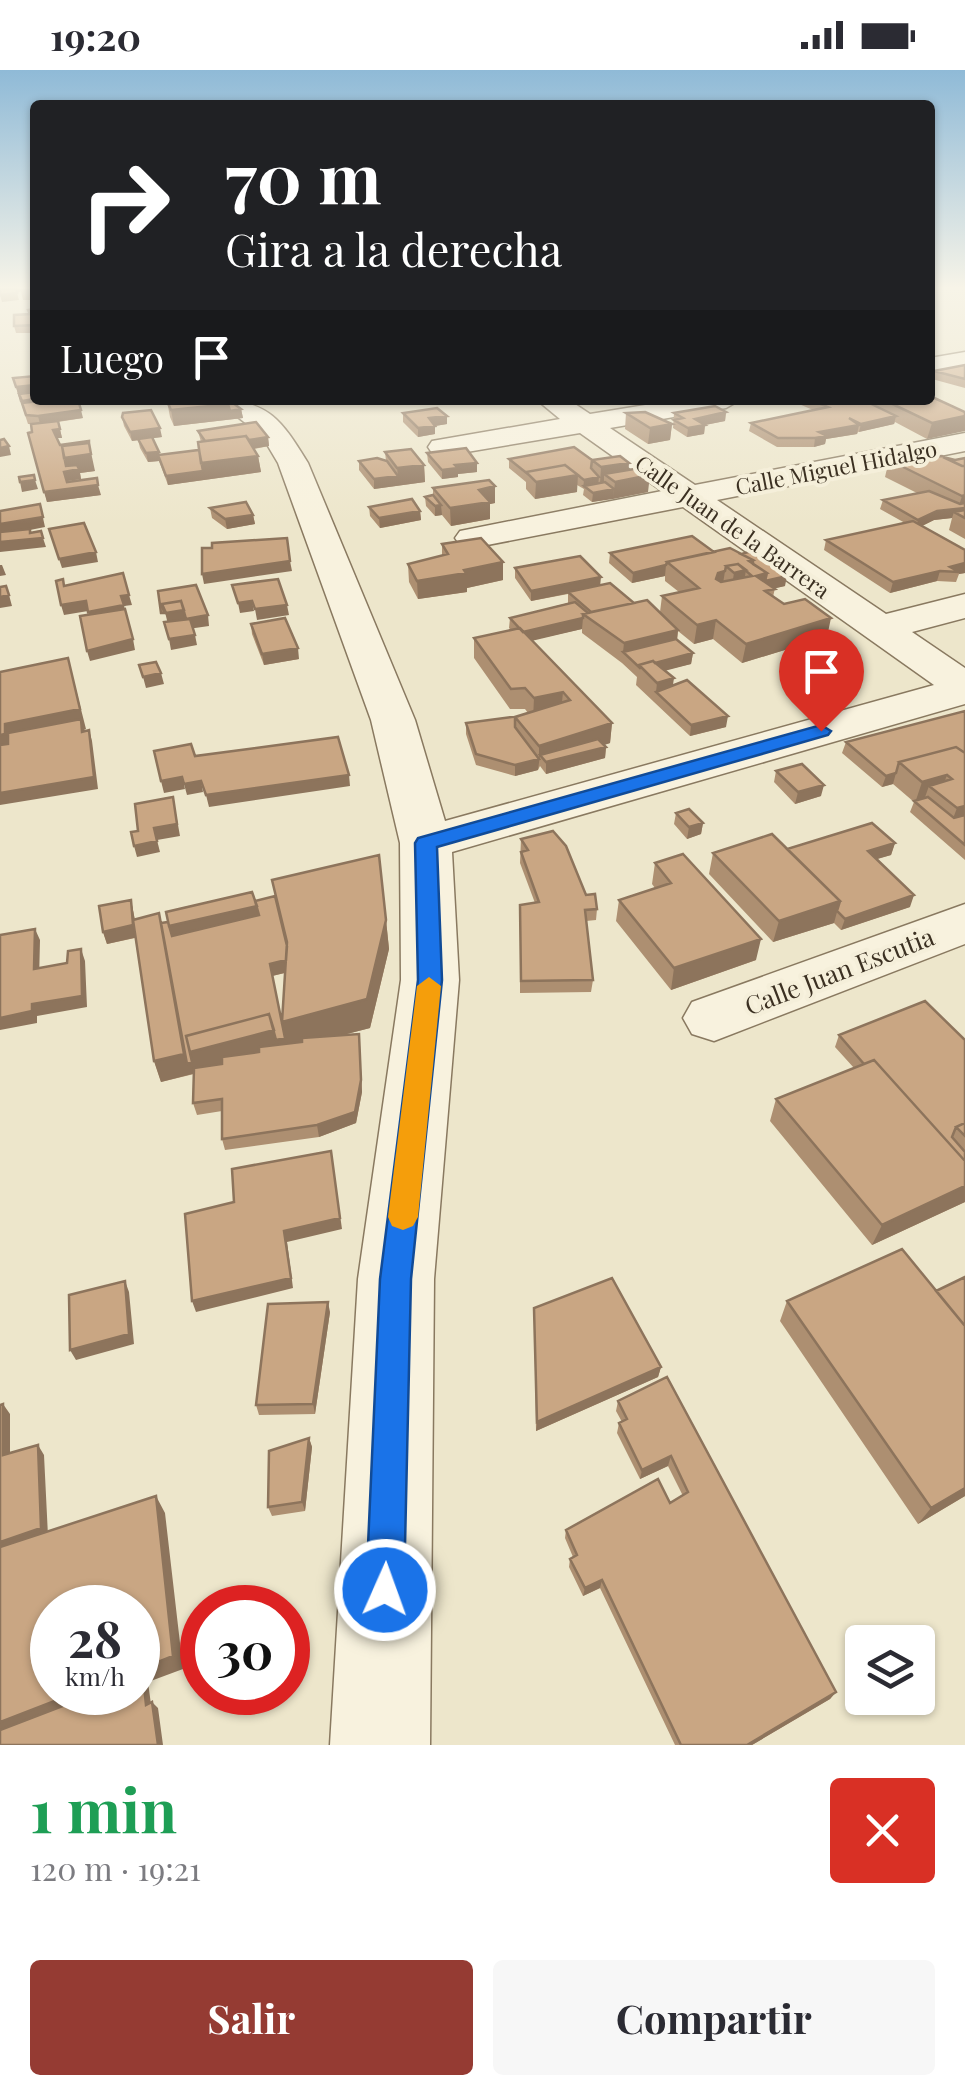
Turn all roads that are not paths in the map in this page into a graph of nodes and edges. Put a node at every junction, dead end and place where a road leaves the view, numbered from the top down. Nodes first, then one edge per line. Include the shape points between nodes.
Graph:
1 (237, 405) edge
2 (558, 405) edge
3 (697, 405) edge
4 (585, 424) junction
5 (965, 442) edge
6 (443, 447) edge
7 (689, 496) junction
8 (472, 538) edge
9 (965, 606) edge
10 (880, 628) junction
11 (965, 688) edge
12 (426, 843) junction
13 (965, 923) edge
14 (714, 1018) dead end
15 (380, 1745) edge

1 - 12 street via 274,431 292,463 393,720
2 - 4 street, Calle Juan de la Barrera
3 - 4 street
4 - 6 street
4 - 7 street, Calle Juan de la Barrera
5 - 7 street, Calle Miguel Hidalgo
7 - 8 street, Calle Miguel Hidalgo
7 - 10 street, Calle Juan de la Barrera
9 - 10 street
10 - 11 street, Calle Juan de la Barrera
11 - 12 street
12 - 15 street via 430,980 396,1279
13 - 14 street, Calle Juan Escutia

